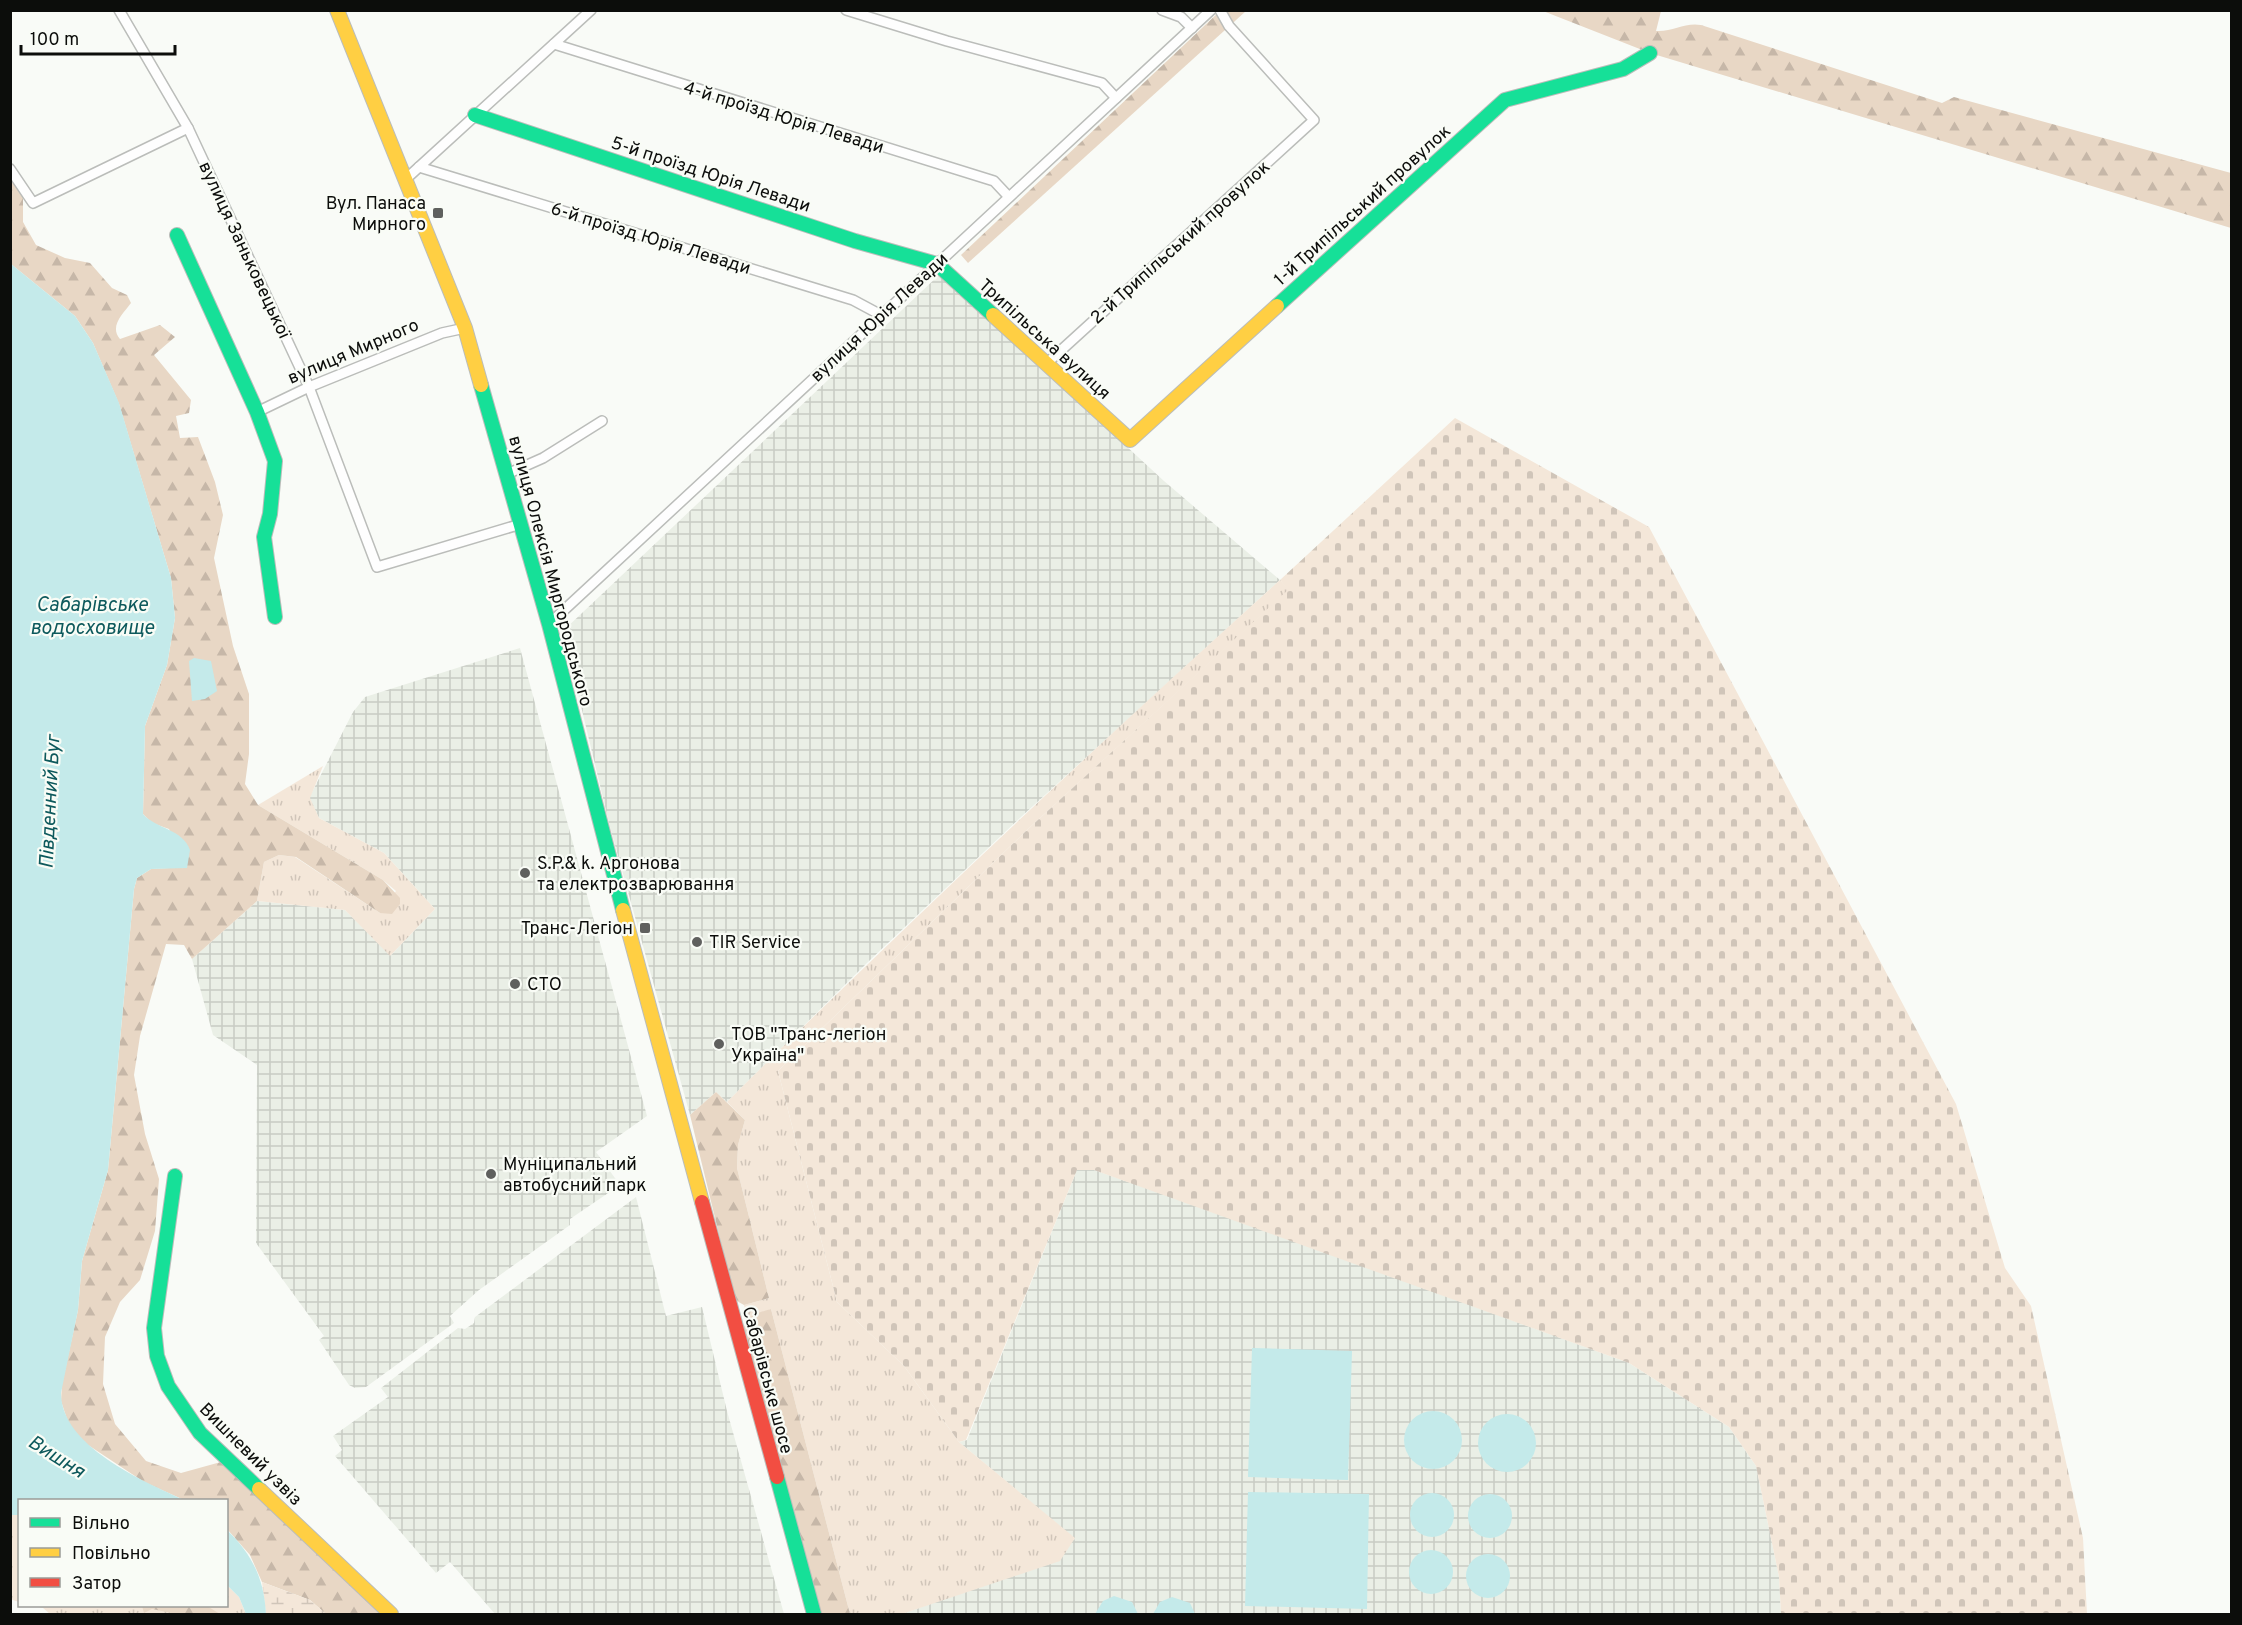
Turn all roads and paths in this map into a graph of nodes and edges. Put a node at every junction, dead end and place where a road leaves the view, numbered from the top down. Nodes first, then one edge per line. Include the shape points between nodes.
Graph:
1 (119, 10) edge
2 (337, 10) edge
3 (591, 10) edge
4 (846, 10) edge
5 (1162, 10) edge
6 (1210, 10) edge
7 (1220, 10) edge
8 (1192, 28) junction
9 (554, 44) junction
10 (1650, 53) dead end
11 (1116, 98) junction
12 (475, 115) junction
13 (188, 128) junction
14 (419, 167) junction
15 (10, 169) edge
16 (407, 178) junction
17 (1009, 197) junction
18 (177, 235) dead end
19 (937, 264) junction
20 (881, 315) junction
21 (465, 328) junction
22 (1046, 364) junction
23 (309, 387) junction
24 (257, 412) junction
25 (602, 421) dead end
26 (1130, 440) joint
27 (507, 474) junction
28 (521, 524) junction
29 (275, 617) dead end
30 (549, 624) junction
31 (690, 1155) joint
32 (175, 1176) dead end
33 (391, 1614) edge
34 (814, 1614) edge

1 - 13 street, вулиця Заньковецької
2 - 16 street, вулиця Олексія Миргородського
3 - 9 street
4 - 11 street via 946,42 1102,83
5 - 8 street via 1181,16
6 - 8 street, вулиця Юрія Левади
7 - 22 street, 2-й Трипільський провулок via 1229,26 1314,120
8 - 11 street, вулиця Юрія Левади
9 - 12 street
9 - 17 street, 4-й проїзд Юрія Левади via 994,181
10 - 26 street, 1-й Трипільський провулок via 1623,69 1505,100
11 - 17 street, вулиця Юрія Левади
12 - 14 street
12 - 19 street, 5-й проїзд Юрія Левади via 855,241
13 - 15 street via 33,203
13 - 23 street, вулиця Заньковецької
14 - 16 street
14 - 20 street, 6-й проїзд Юрія Левади via 854,300
16 - 21 street, вулиця Олексія Миргородського
17 - 19 street, вулиця Юрія Левади
18 - 24 street
19 - 20 street, вулиця Юрія Левади
19 - 22 street, Трипільська вулиця
20 - 30 street, вулиця Юрія Левади
21 - 23 street, вулиця Мирного via 442,333
21 - 27 street, вулиця Олексія Миргородського
22 - 26 street, Трипільська вулиця
23 - 24 street, вулиця Мирного
23 - 28 street, вулиця Заньковецької via 377,567
24 - 29 street via 275,461 264,537
25 - 27 street via 543,458
27 - 28 street, вулиця Олексія Миргородського
28 - 30 street, вулиця Олексія Миргородського
30 - 31 street, вулиця Олексія Миргородського
31 - 34 street, Сабарівське шосе
32 - 33 street, Вишневий узвіз via 154,1328 157,1356 168,1386 200,1433

